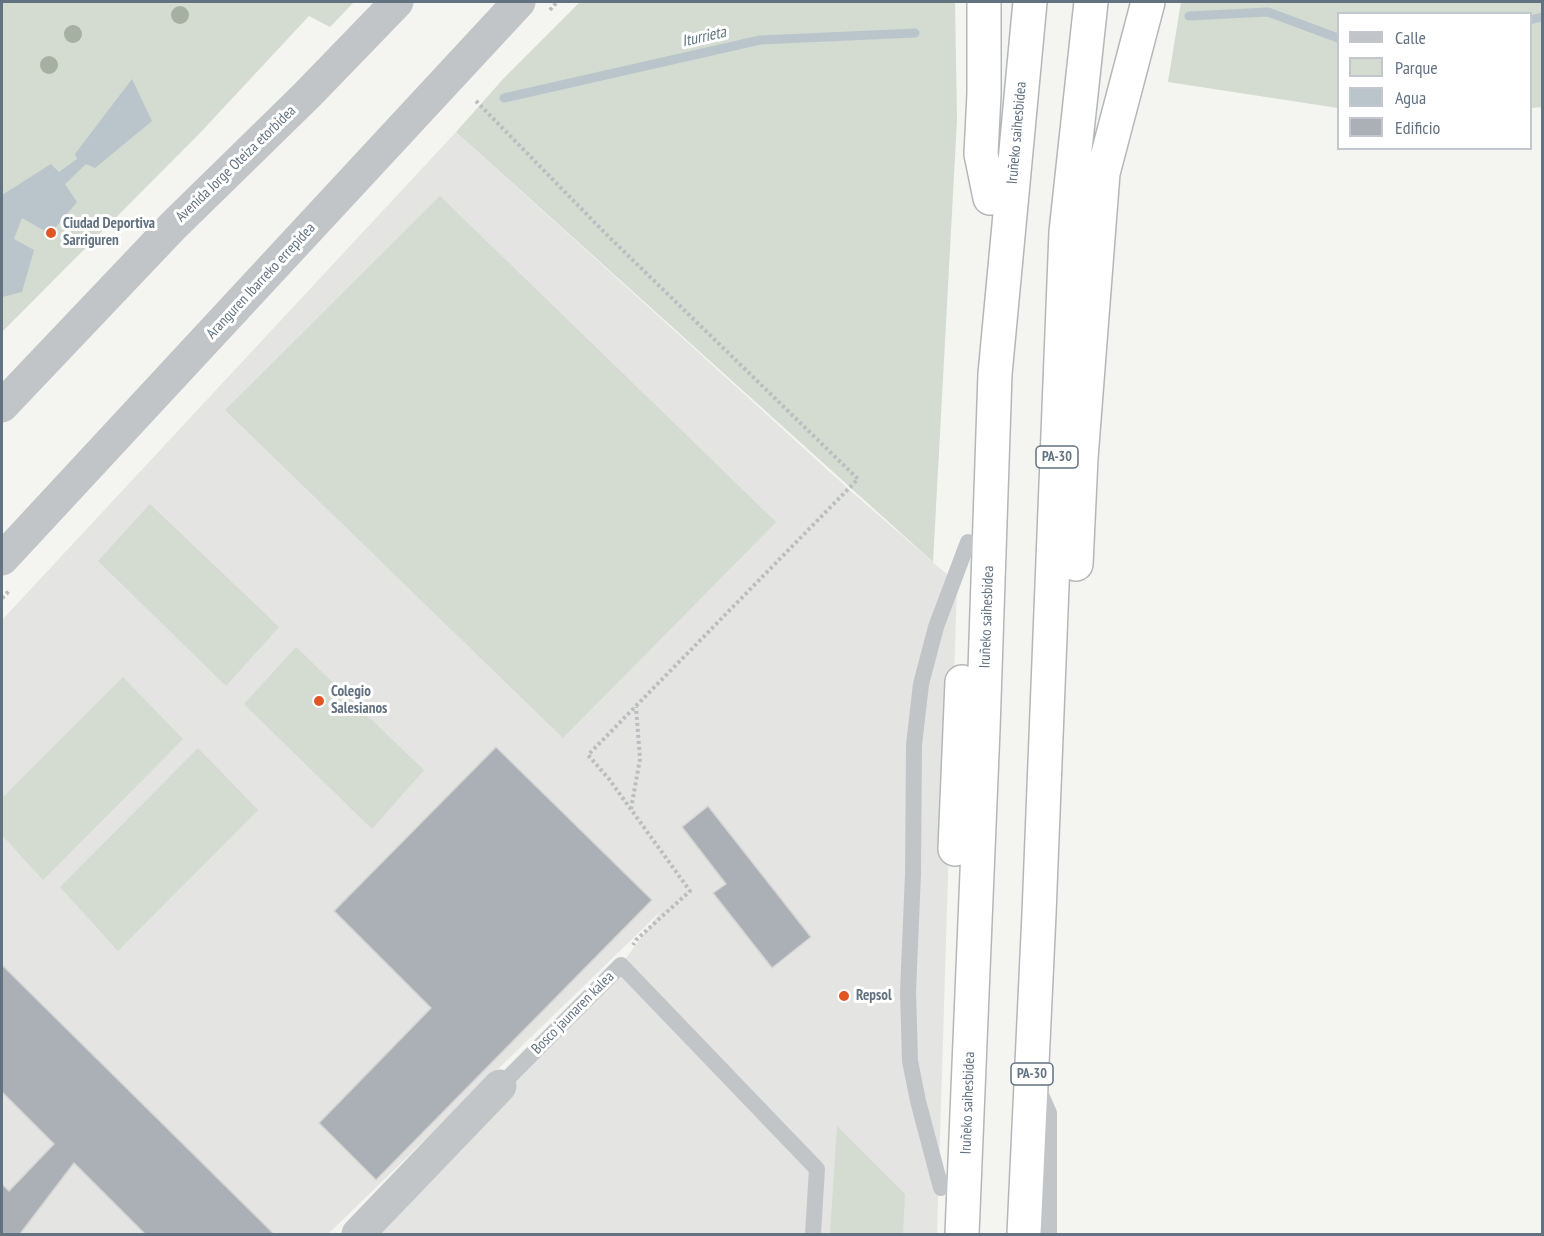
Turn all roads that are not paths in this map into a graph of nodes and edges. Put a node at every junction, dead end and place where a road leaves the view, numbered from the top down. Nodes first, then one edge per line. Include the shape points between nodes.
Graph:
1 (397, 2) edge
2 (519, 2) edge
3 (984, 2) edge
4 (1009, 2) edge
5 (1030, 2) edge
6 (1091, 2) edge
7 (1148, 2) edge
8 (990, 198) junction
9 (2, 406) edge
10 (968, 542) junction
11 (2, 559) edge
12 (1040, 914) junction
13 (1032, 1074) junction
14 (500, 1086) joint
15 (941, 1188) junction
16 (358, 1234) edge
17 (813, 1234) edge
18 (939, 1234) edge
19 (962, 1234) edge
20 (1024, 1234) edge
21 (1049, 1234) edge

1 - 9 street, Avenida Jorge Oteiza etorbidea
2 - 11 street, Aranguren Ibarreko errepidea
3 - 8 highway via 981,154
4 - 8 highway
5 - 19 highway, Iruñeko saihesbidea via 995,374
6 - 12 highway, PA-30 via 1066,232
7 - 12 highway via 1103,173 1081,458 1062,821
8 - 10 highway
10 - 15 highway
10 - 15 lane via 933,638 921,684 914,745 910,1061
12 - 13 highway, PA-30
13 - 20 highway, PA-30
13 - 21 lane via 1049,1113
14 - 16 street, Bosco jaunaren kalea
14 - 17 lane, Bosco jaunaren kalea via 621,965 817,1169
15 - 18 highway

